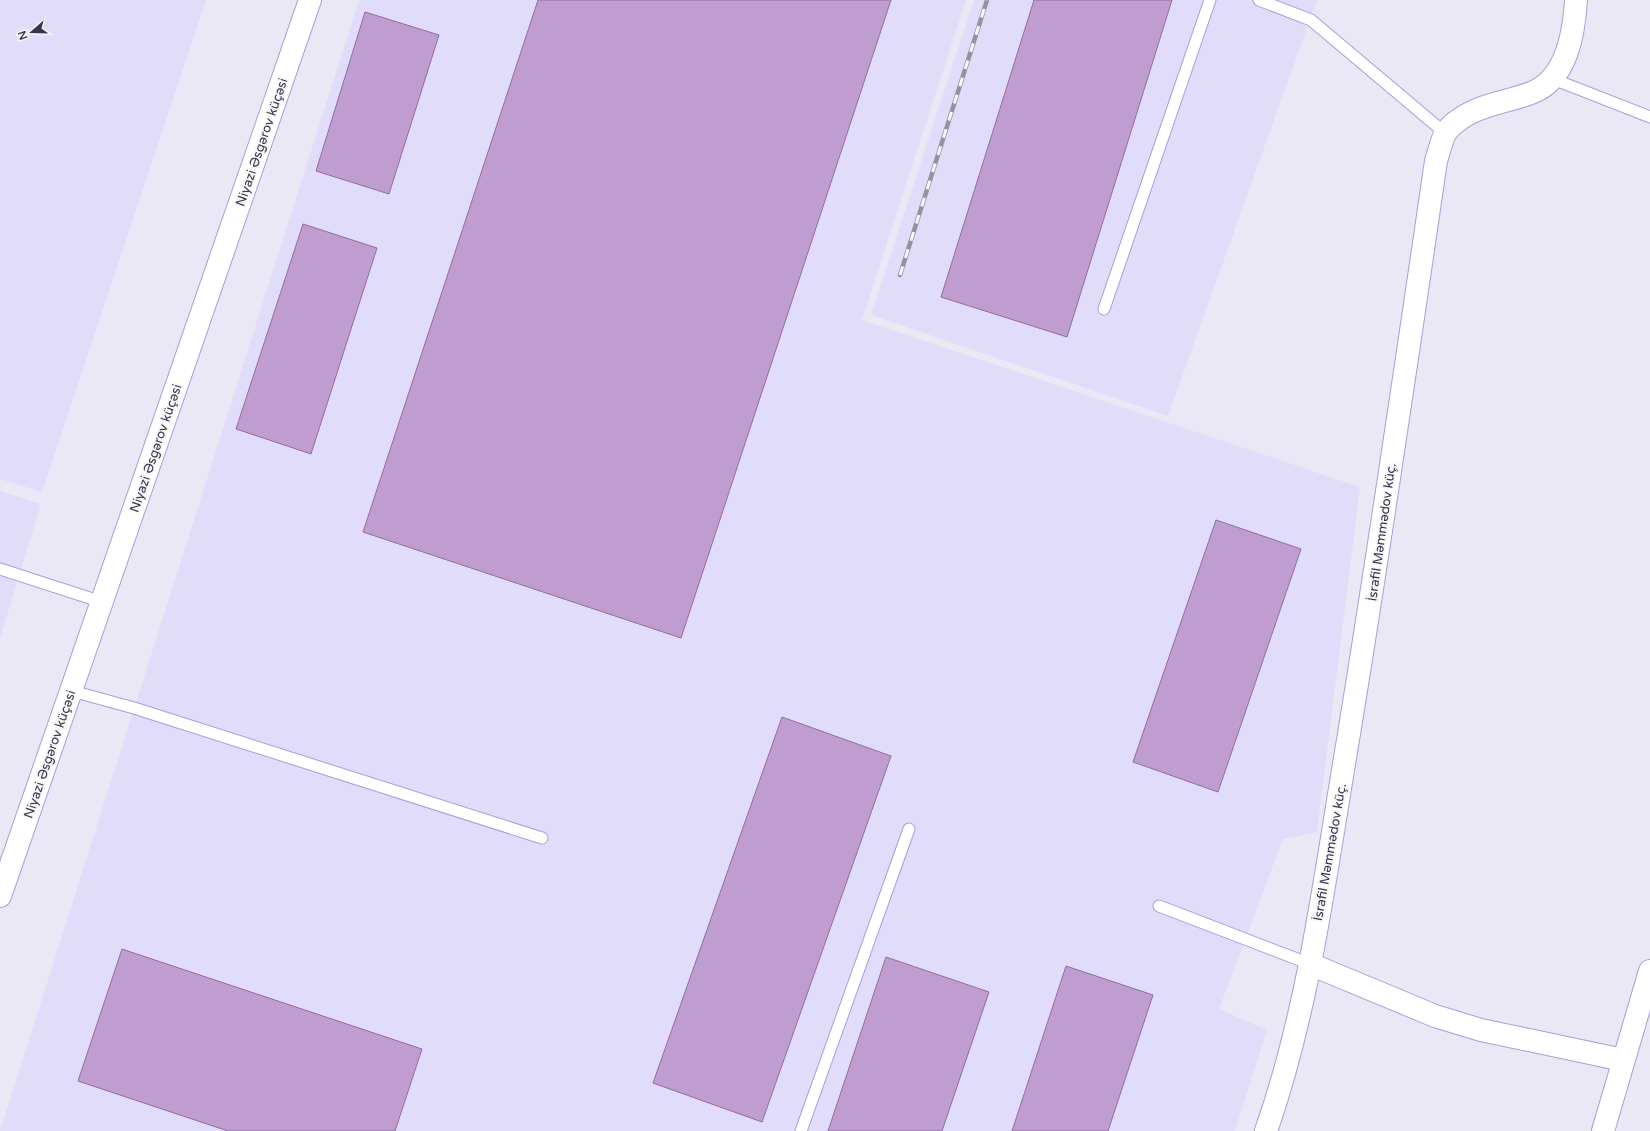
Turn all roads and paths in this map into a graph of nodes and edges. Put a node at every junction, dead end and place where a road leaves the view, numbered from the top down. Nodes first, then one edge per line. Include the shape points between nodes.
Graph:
1 (310, 0) edge
2 (1210, 0) edge
3 (1259, 0) edge
4 (1576, 0) edge
5 (1553, 78) junction
6 (1650, 117) edge
7 (1445, 133) junction
8 (1104, 310) dead end
9 (0, 569) edge
10 (102, 602) junction
11 (72, 691) junction
12 (909, 829) dead end
13 (542, 838) dead end
14 (0, 896) edge
15 (1159, 906) dead end
16 (1310, 964) junction
17 (1650, 971) edge
18 (1623, 1060) junction
19 (801, 1131) edge
20 (1266, 1131) edge
21 (1603, 1131) edge

1 - 10 street, Niyazi Əsgərov küçəsi
2 - 8 lane
3 - 7 lane via 1311,20
4 - 5 street, İsrafil Məmmədov küç. via 1575,25 1566,55
5 - 6 lane
5 - 7 street, İsrafil Məmmədov küç. via 1533,93 1485,106 1462,117
7 - 16 street, İsrafil Məmmədov küç. via 1436,160 1370,610
9 - 10 lane
10 - 11 street, Niyazi Əsgərov küçəsi
11 - 13 lane via 134,708
11 - 14 street, Niyazi Əsgərov küçəsi
12 - 19 lane
15 - 16 lane
16 - 18 street via 1435,1016 1474,1028
16 - 20 street, İsrafil Məmmədov küç. via 1291,1049
17 - 18 street
18 - 21 street

